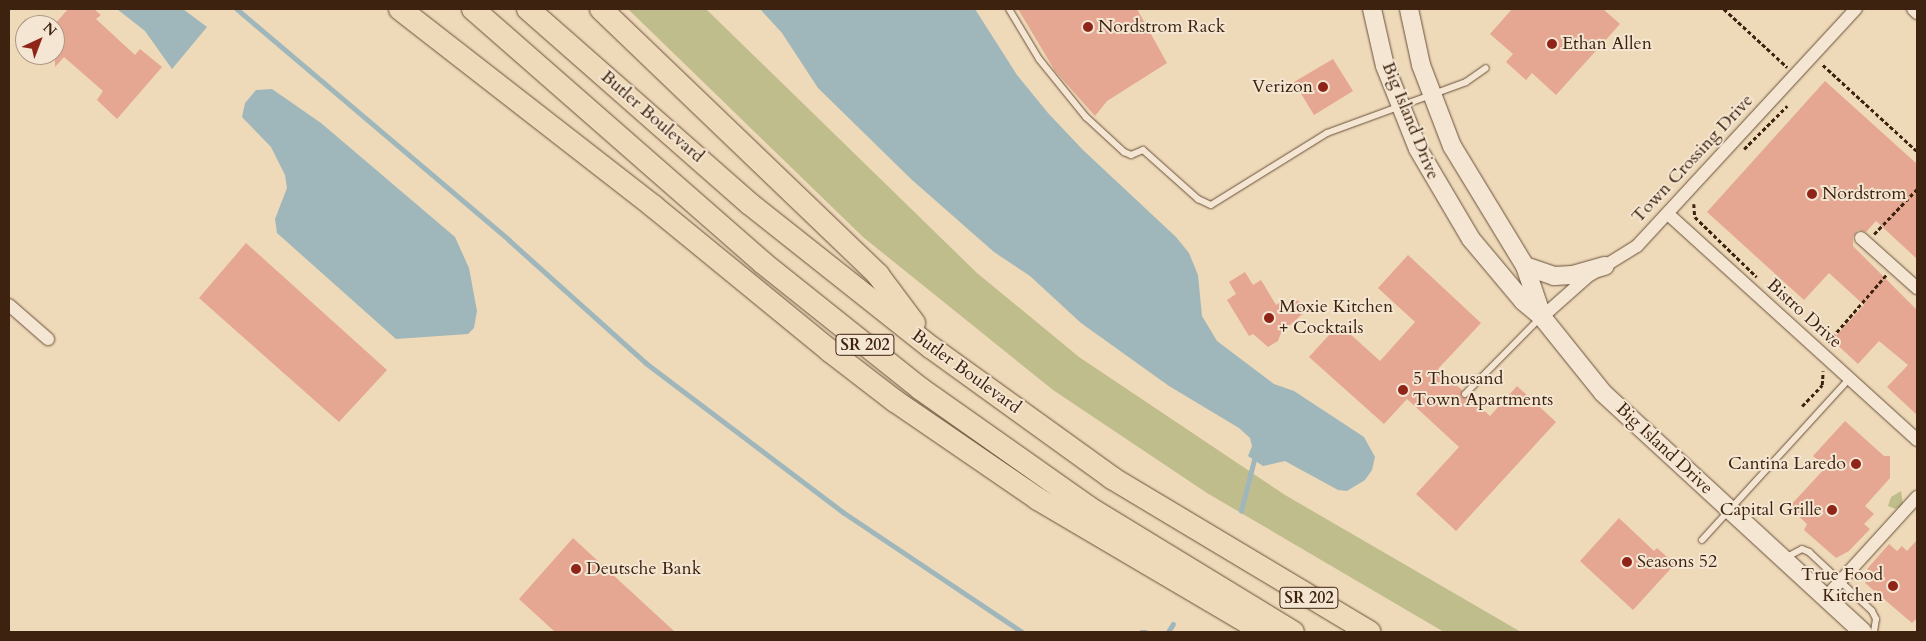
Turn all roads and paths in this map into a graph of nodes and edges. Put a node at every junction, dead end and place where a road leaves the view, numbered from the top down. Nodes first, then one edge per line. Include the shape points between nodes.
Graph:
1 (400, 9) edge
2 (473, 9) edge
3 (528, 9) edge
4 (601, 9) edge
5 (1009, 9) edge
6 (1372, 9) edge
7 (1408, 9) edge
8 (1724, 9) edge
9 (1856, 9) edge
10 (1912, 9) edge
11 (1917, 13) edge
12 (1829, 60) dead end
13 (1823, 65) junction
14 (1486, 68) dead end
15 (1788, 68) dead end
16 (1817, 71) dead end
17 (1430, 95) junction
18 (1788, 104) dead end
19 (1401, 106) junction
20 (1741, 149) dead end
21 (1917, 151) edge
22 (1917, 189) edge
23 (1694, 201) dead end
24 (1687, 212) dead end
25 (1695, 212) junction
26 (1668, 214) junction
27 (1864, 240) joint
28 (1526, 266) junction
29 (1605, 266) junction
30 (1894, 267) junction
31 (1761, 284) dead end
32 (1917, 288) edge
33 (9, 305) edge
34 (1542, 317) junction
35 (48, 339) dead end
36 (1834, 347) dead end
37 (932, 348) junction
38 (1823, 369) dead end
39 (1850, 378) junction
40 (1465, 394) dead end
41 (1802, 406) dead end
42 (1917, 440) edge
43 (1917, 497) edge
44 (1730, 510) junction
45 (1702, 540) dead end
46 (1783, 559) junction
47 (1840, 580) junction
48 (1825, 598) junction
49 (1264, 632) edge
50 (1293, 632) edge
51 (1369, 632) edge
52 (1862, 632) edge
53 (1874, 632) edge

1 - 49 highway via 902,406 1038,499
2 - 50 highway, Butler Boulevard / SR 202 via 764,264 921,389 1088,507
3 - 37 highway, Butler Boulevard / SR 202 via 750,204
4 - 37 highway via 878,275
5 - 19 lane via 1039,59 1086,117 1124,152 1130,154 1143,150 1198,199 1211,205 1327,133
6 - 19 street, Big Island Drive via 1385,66
7 - 17 street, Big Island Drive
8 - 15 path
9 - 26 street, Town Crossing Drive
10 - 11 street
12 - 13 path
13 - 16 path
13 - 21 path
14 - 17 lane via 1466,82
17 - 19 lane
17 - 28 street, Big Island Drive via 1462,163
18 - 20 path via 1747,149
19 - 34 street, Big Island Drive via 1438,188 1471,239 1523,301
22 - 27 path
23 - 25 path
24 - 25 path
25 - 31 path via 1695,217 1756,273
26 - 29 street, Town Crossing Drive via 1637,246
26 - 39 street, Bistro Drive
27 - 30 street
28 - 29 street via 1554,276 1573,275
28 - 34 street, Big Island Drive
29 - 34 street, Town Crossing Drive
30 - 32 street
30 - 36 path via 1827,341
33 - 35 street
34 - 40 lane
34 - 44 street, Big Island Drive via 1603,393
37 - 51 highway, Butler Boulevard / SR 202 via 1112,478
38 - 41 path via 1822,385
39 - 42 street, Bistro Drive
39 - 44 lane
43 - 47 street
44 - 45 lane
44 - 46 street, Big Island Drive
46 - 47 lane via 1802,549
46 - 48 street, Big Island Drive
47 - 48 street
47 - 53 lane via 1872,611 1876,619
48 - 52 street, Big Island Drive

